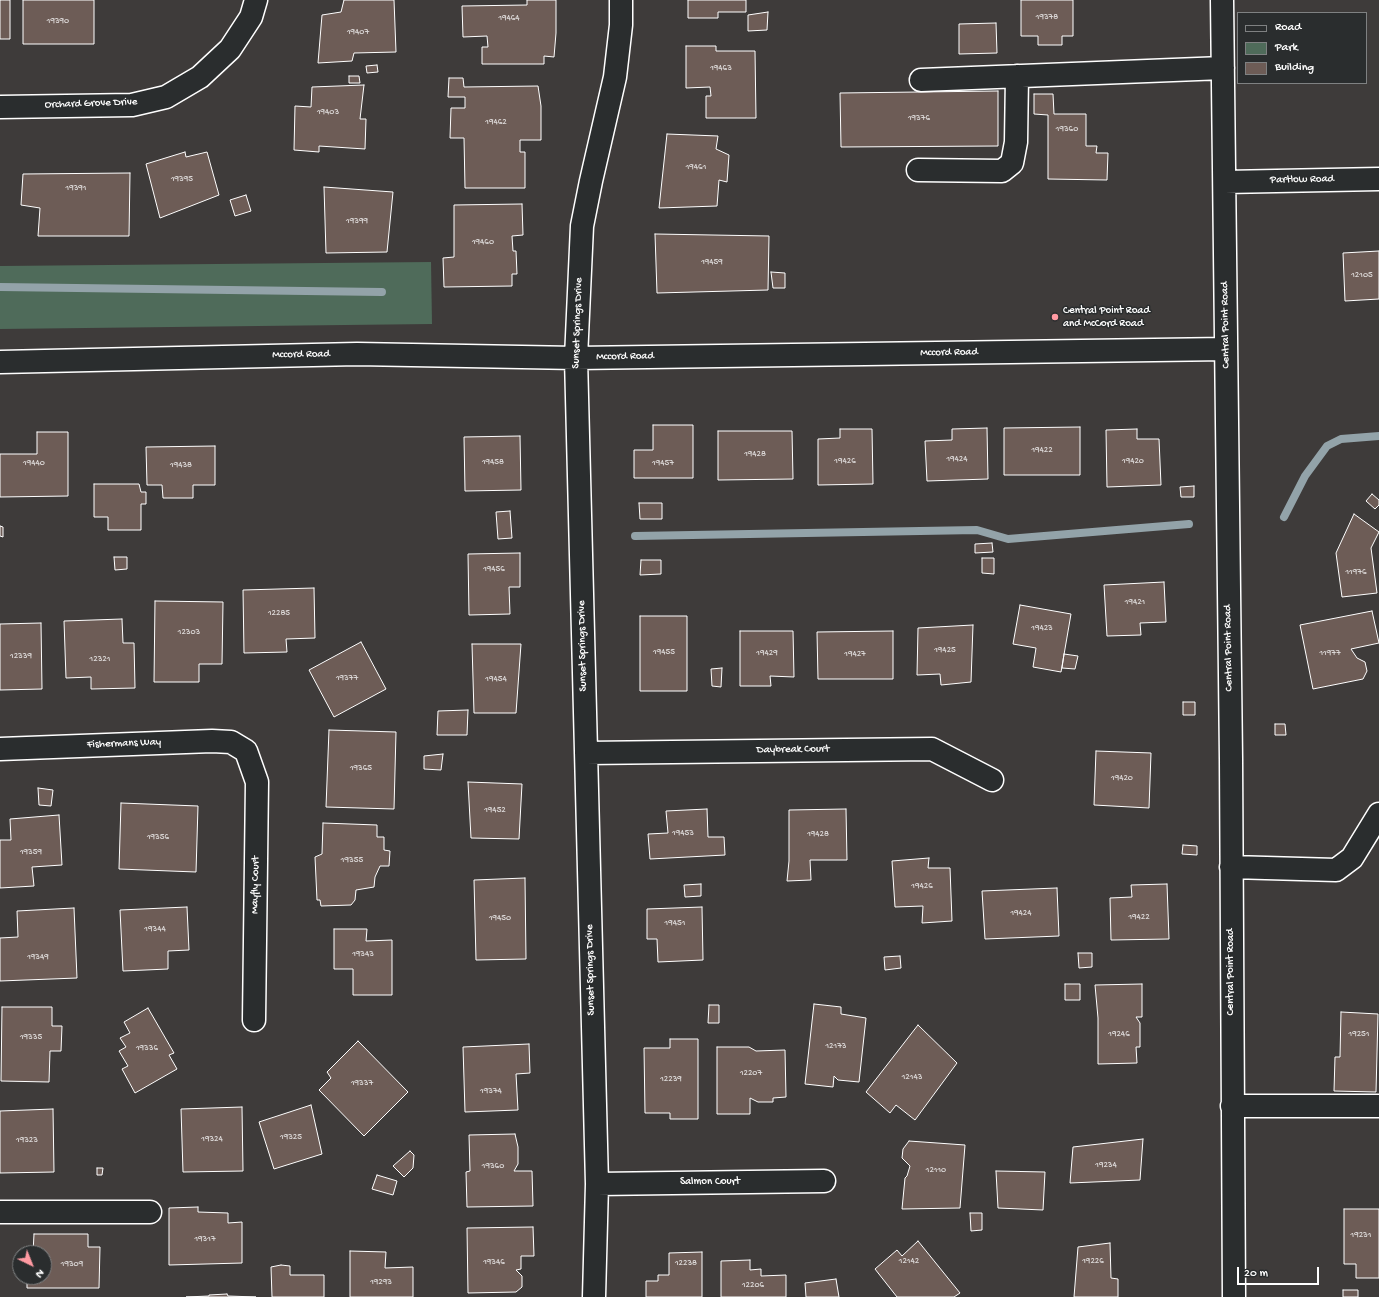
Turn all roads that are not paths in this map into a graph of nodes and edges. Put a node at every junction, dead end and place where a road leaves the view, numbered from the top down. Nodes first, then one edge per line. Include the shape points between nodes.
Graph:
1 (256, 0) edge
2 (621, 0) edge
3 (1222, 0) edge
4 (1223, 68) junction
5 (1017, 76) junction
6 (921, 80) dead end
7 (0, 107) edge
8 (918, 170) dead end
9 (1379, 179) edge
10 (1225, 182) junction
11 (1226, 349) junction
12 (576, 358) junction
13 (0, 362) edge
14 (0, 749) edge
15 (246, 751) joint
16 (586, 753) junction
17 (992, 780) dead end
18 (1379, 814) edge
19 (1231, 867) junction
20 (254, 1020) dead end
21 (1232, 1106) junction
22 (1379, 1106) edge
23 (824, 1182) dead end
24 (597, 1184) junction
25 (0, 1212) edge
26 (150, 1212) dead end
27 (594, 1297) edge
28 (1234, 1297) edge

1 - 7 street, Orchard Grove Drive via 251,17 230,49 200,77 166,97 132,105
2 - 12 street, Sunset Springs Drive via 615,77 582,226
3 - 4 street, Central Point Road
4 - 5 street
4 - 10 street, Central Point Road
5 - 6 street
5 - 8 street via 1016,142 1012,163 1002,171
9 - 10 street, Partlow Road
10 - 11 street, Central Point Road
11 - 12 street, Mccord Road
11 - 19 street, Central Point Road
12 - 13 street, Mccord Road via 357,354
12 - 16 street, Sunset Springs Drive
14 - 15 street, Fishermans Way via 212,741 231,742
15 - 20 street, Mayfly Court via 257,782
16 - 17 street, Daybreak Court via 932,748
16 - 24 street, Sunset Springs Drive
18 - 19 street via 1352,858 1336,870
19 - 21 street, Central Point Road
21 - 22 street
21 - 28 street, Central Point Road
23 - 24 street, Salmon Court
24 - 27 street, Sunset Springs Drive
25 - 26 street

